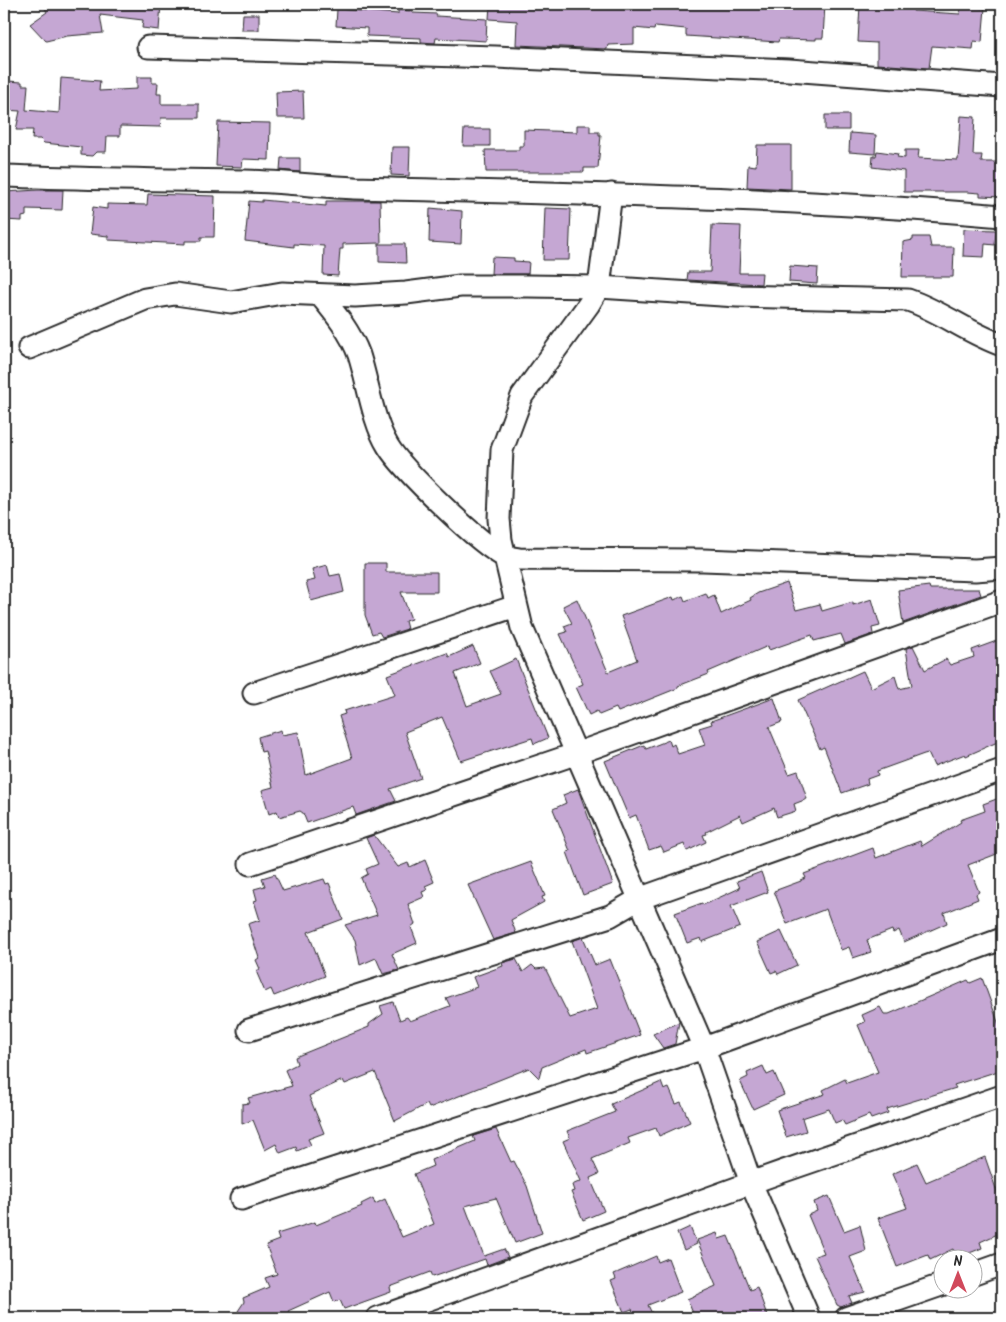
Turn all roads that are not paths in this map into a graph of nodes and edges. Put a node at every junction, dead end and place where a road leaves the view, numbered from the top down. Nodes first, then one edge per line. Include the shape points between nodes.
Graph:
1 (148, 47) dead end
2 (1002, 86) edge
3 (4, 176) edge
4 (611, 194) junction
5 (1002, 216) edge
6 (599, 287) junction
7 (320, 294) junction
8 (1002, 344) edge
9 (29, 348) dead end
10 (504, 556) junction
11 (1002, 568) edge
12 (1002, 601) edge
13 (516, 606) junction
14 (254, 692) dead end
15 (576, 754) junction
16 (1002, 770) edge
17 (250, 864) dead end
18 (641, 898) junction
19 (1002, 939) edge
20 (249, 1030) dead end
21 (704, 1048) junction
22 (1002, 1096) edge
23 (751, 1183) junction
24 (241, 1199) dead end
25 (1002, 1264) edge
26 (984, 1270) edge
27 (934, 1287) edge
28 (377, 1318) edge
29 (809, 1318) edge
30 (846, 1318) edge

1 - 2 street via 789,70
3 - 4 street
4 - 5 street via 879,206
4 - 6 street
6 - 7 street via 460,286 364,296
6 - 8 street via 737,296 908,300 927,306 963,329
6 - 10 street via 522,396 502,450 499,519
7 - 9 street via 282,293 231,302 175,294 145,300
7 - 10 street via 342,322 358,354 388,446 443,505
10 - 11 street via 519,560 703,560 975,570
10 - 13 street
12 - 15 street
13 - 14 street
13 - 15 street via 522,628
15 - 17 street
15 - 18 street
16 - 18 street
18 - 20 street via 610,916
18 - 21 street
19 - 21 street
21 - 23 street
21 - 24 street
22 - 23 street
23 - 28 street
23 - 29 street
25 - 26 street
27 - 30 street

